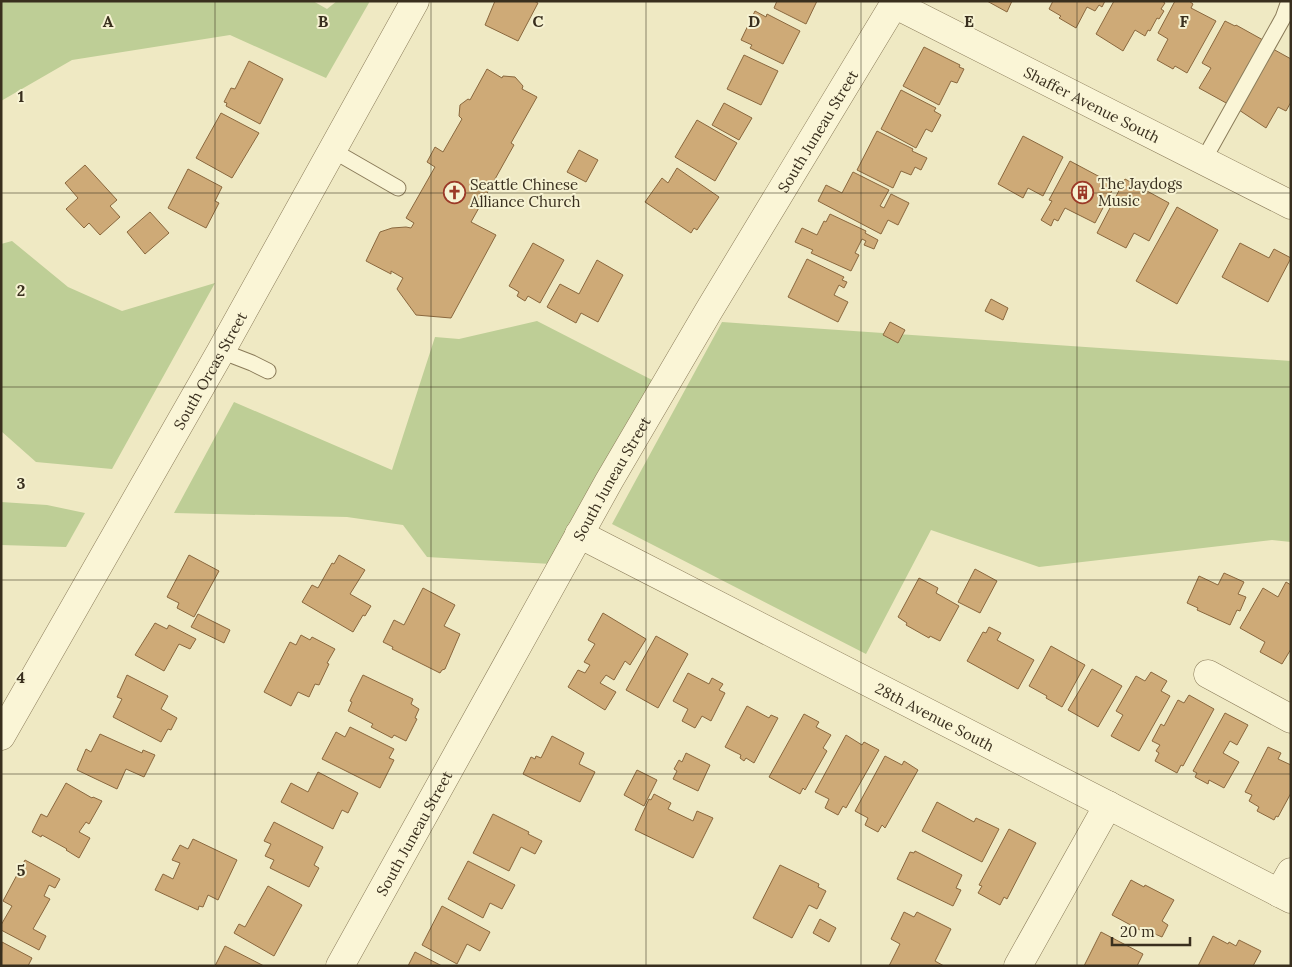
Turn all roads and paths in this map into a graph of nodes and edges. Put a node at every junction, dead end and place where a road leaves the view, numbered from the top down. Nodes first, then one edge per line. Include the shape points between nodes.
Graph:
1 (415, 1) edge
2 (1288, 1) edge
3 (895, 3) edge
4 (332, 150) junction
5 (1203, 161) junction
6 (398, 188) dead end
7 (1291, 205) edge
8 (221, 351) junction
9 (268, 371) dead end
10 (580, 534) junction
11 (1208, 674) dead end
12 (1291, 719) edge
13 (4, 722) edge
14 (1108, 805) junction
15 (1287, 888) edge
16 (340, 966) edge
17 (1018, 966) edge

1 - 4 street, South Orcas Street
2 - 5 lane via 1282,18
3 - 5 street, Shaffer Avenue South
3 - 10 street, South Juneau Street
4 - 6 lane
4 - 8 street, South Orcas Street
5 - 7 street, Shaffer Avenue South
8 - 9 lane
8 - 13 street, South Orcas Street
10 - 14 street, 28th Avenue South
10 - 16 street, South Juneau Street
11 - 12 street
14 - 15 street, 28th Avenue South
14 - 17 street

